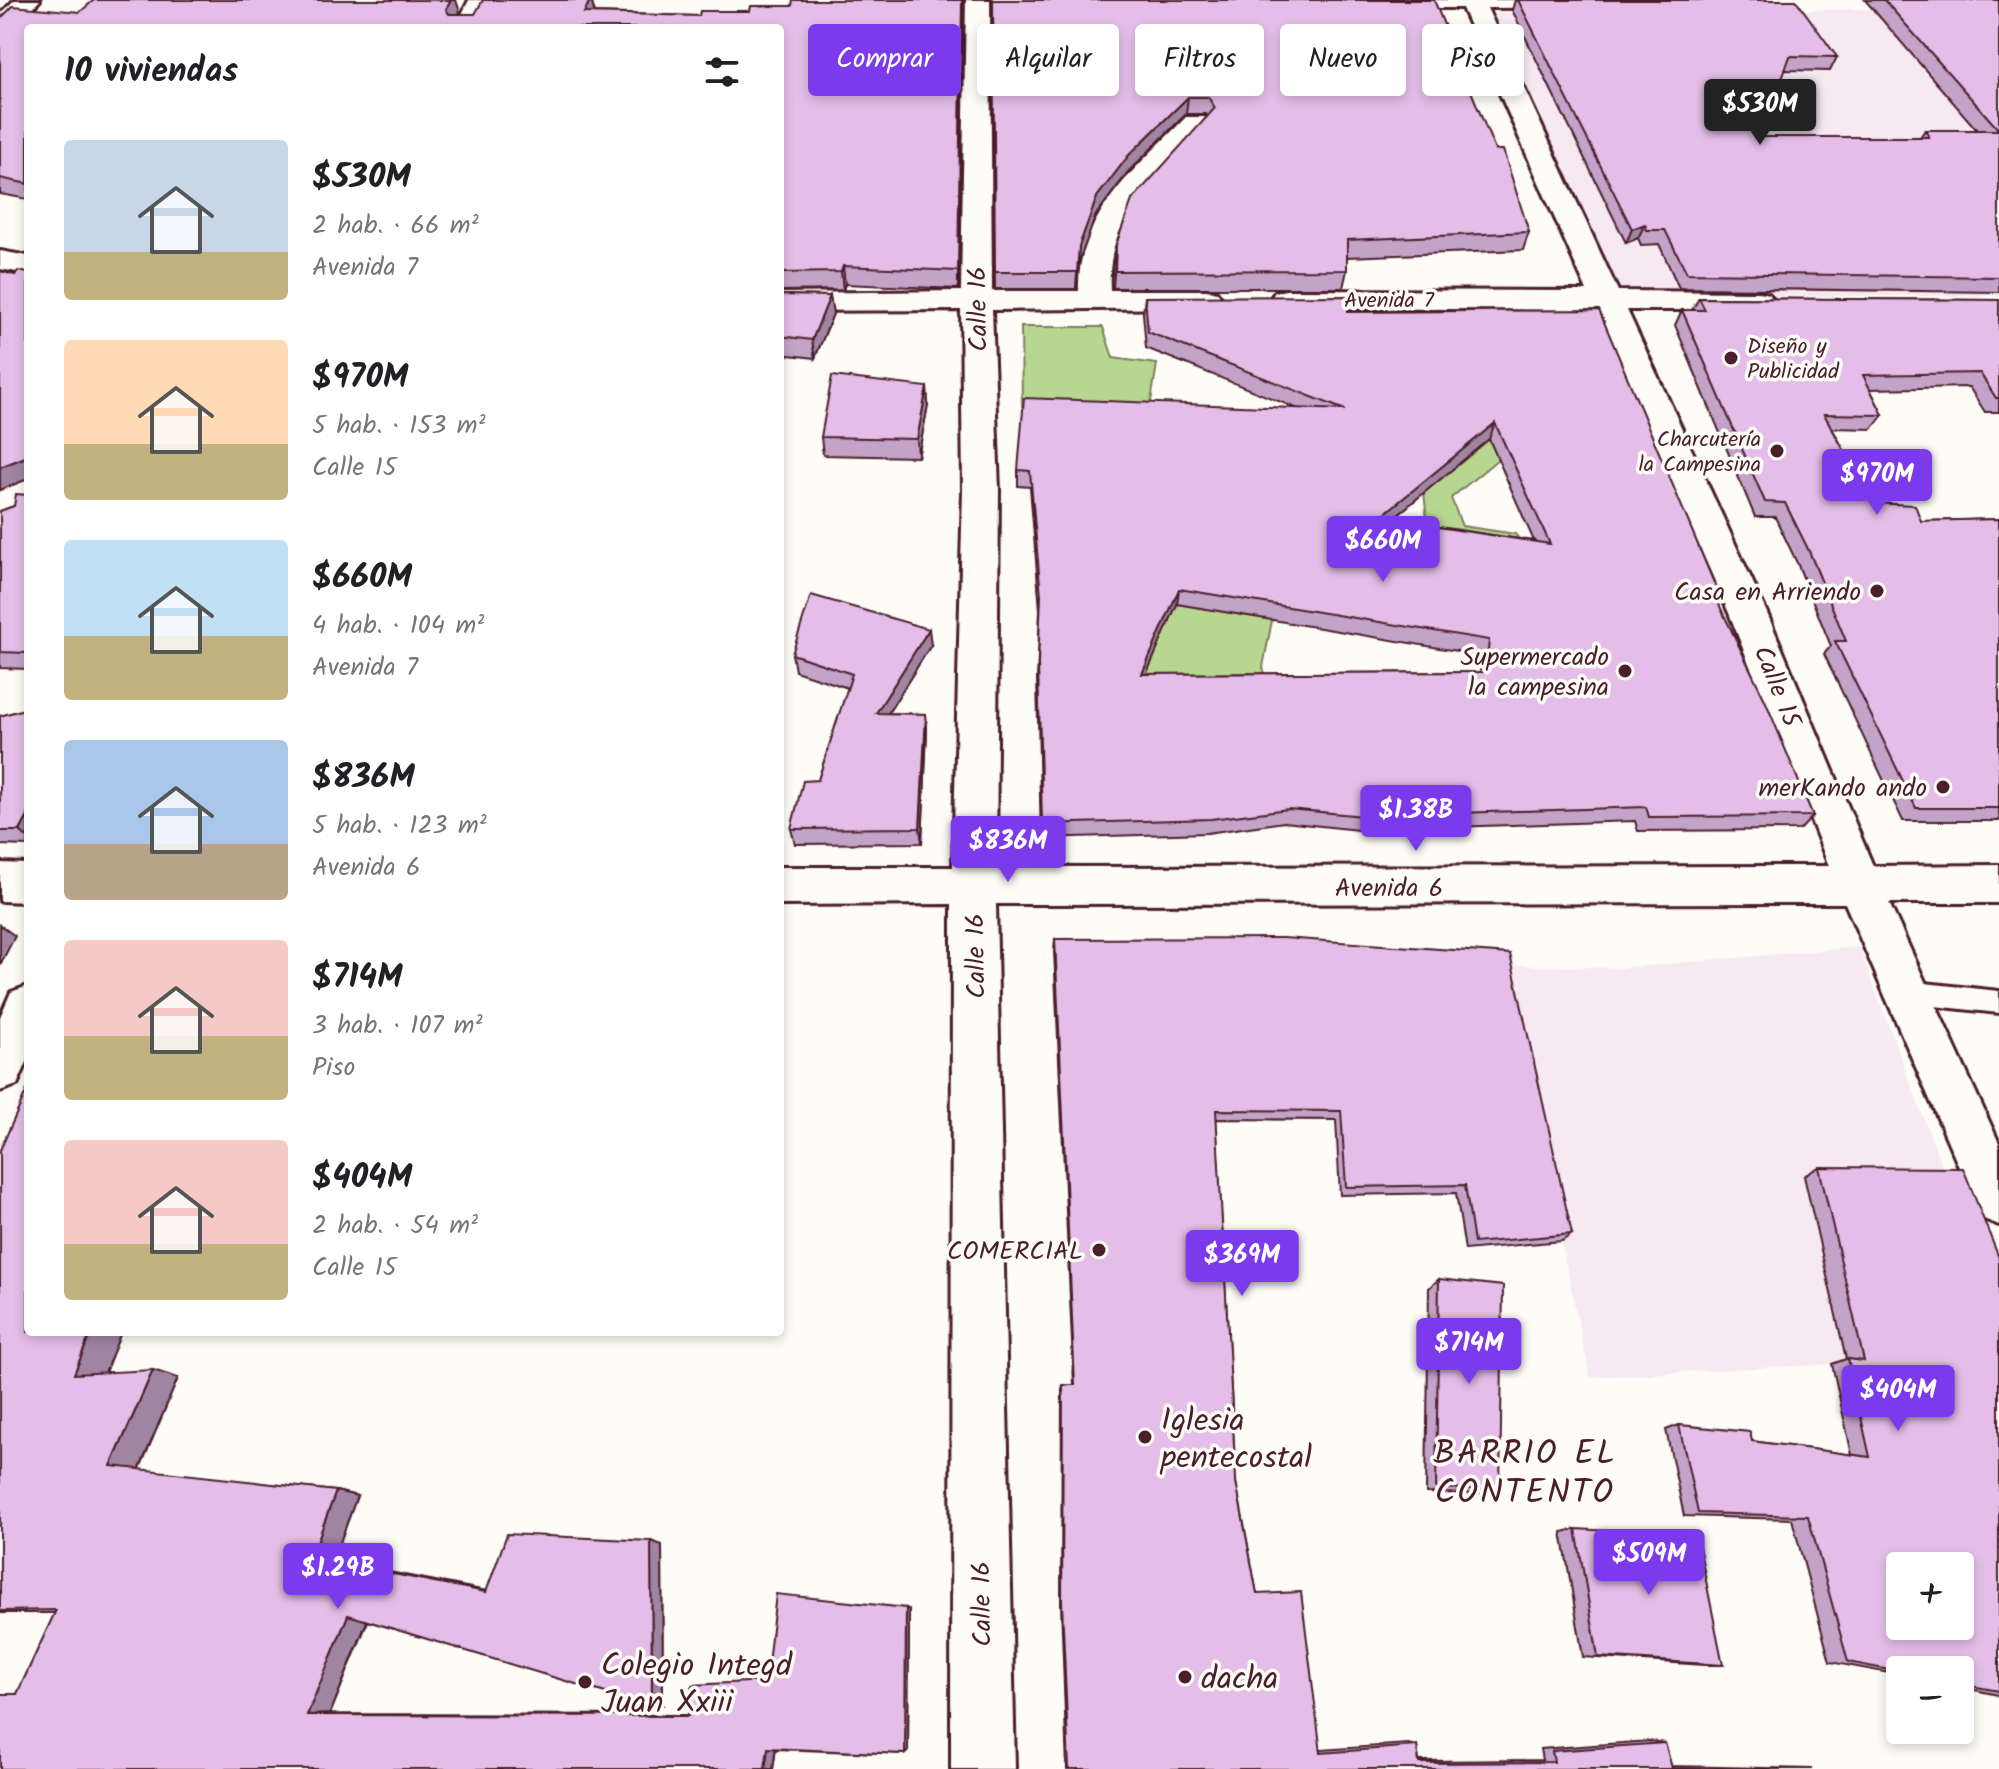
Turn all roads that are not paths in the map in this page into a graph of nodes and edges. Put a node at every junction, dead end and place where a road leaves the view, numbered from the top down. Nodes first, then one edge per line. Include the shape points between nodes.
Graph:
1 (28, 0) edge
2 (481, 0) edge
3 (978, 0) edge
4 (1675, 0) edge
5 (1348, 1) edge
6 (1472, 1) edge
7 (470, 24) edge
8 (0, 29) edge
9 (1196, 123) edge
10 (0, 260) edge
11 (24, 264) edge
12 (1095, 299) junction
13 (1609, 299) junction
14 (1781, 301) edge
15 (784, 302) edge
16 (976, 302) junction
17 (0, 882) edge
18 (24, 883) edge
19 (1999, 884) edge
20 (1859, 885) junction
21 (784, 886) edge
22 (974, 888) junction
23 (1906, 992) junction
24 (1999, 1002) edge
25 (24, 1016) edge
26 (0, 1069) edge
27 (1999, 1200) edge
28 (983, 1769) edge

1 - 8 street
2 - 7 street
3 - 16 street, Calle 16
4 - 6 street
5 - 6 street
6 - 13 street, Calle 15
9 - 12 street via 1127,192 1103,230 1092,260
10 - 11 street
12 - 13 street, Avenida 7
12 - 16 street, Avenida 7
13 - 14 street, Avenida 7
13 - 20 street, Calle 15 via 1748,613
15 - 16 street, Avenida 7
16 - 22 street, Calle 16 via 981,490
17 - 18 street
19 - 20 street, Avenida 6
20 - 22 street, Avenida 6
20 - 23 street, Calle 15
21 - 22 street, Avenida 6
22 - 28 street, Calle 16
23 - 24 lane
23 - 27 street, Calle 15
25 - 26 street

